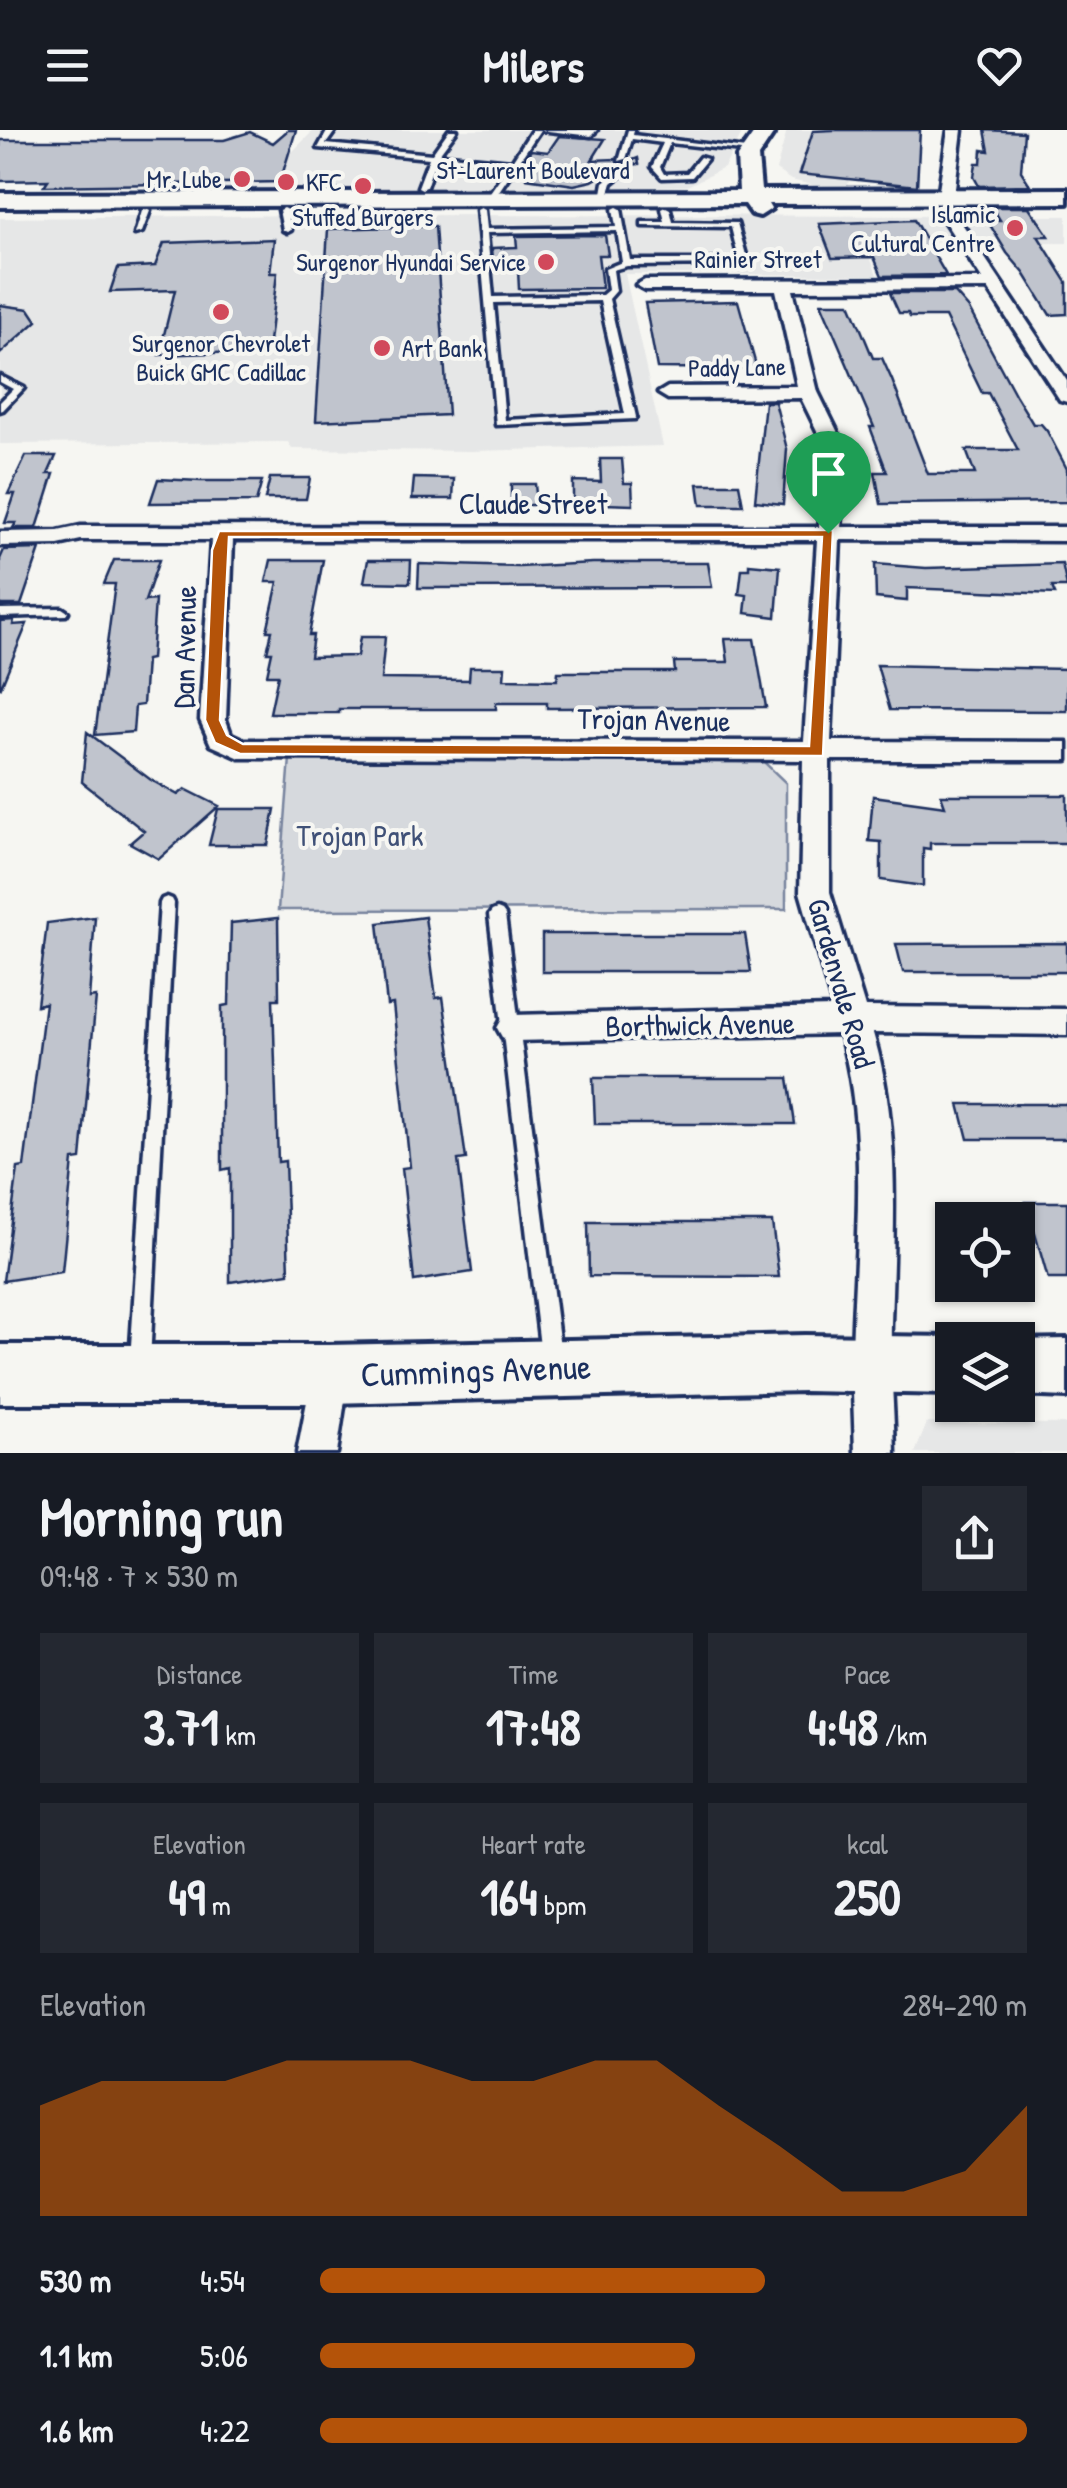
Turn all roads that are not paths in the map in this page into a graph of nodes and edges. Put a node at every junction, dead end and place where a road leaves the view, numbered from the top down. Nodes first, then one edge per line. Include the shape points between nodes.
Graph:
1 (332, 130) edge
2 (453, 130) edge
3 (536, 130) edge
4 (544, 130) edge
5 (552, 130) edge
6 (593, 130) edge
7 (955, 130) edge
8 (630, 134) edge
9 (667, 141) junction
10 (757, 148) edge
11 (434, 157) junction
12 (622, 158) dead end
13 (704, 159) dead end
14 (514, 163) junction
15 (622, 172) dead end
16 (422, 187) dead end
17 (856, 196) junction
18 (1067, 196) edge
19 (0, 200) edge
20 (758, 201) junction
21 (945, 202) junction
22 (1067, 207) edge
23 (673, 210) junction
24 (0, 212) edge
25 (614, 212) junction
26 (485, 213) junction
27 (645, 224) dead end
28 (502, 231) junction
29 (503, 245) dead end
30 (626, 263) junction
31 (783, 284) junction
32 (992, 284) junction
33 (645, 285) dead end
34 (604, 298) junction
35 (489, 300) junction
36 (1, 379) edge
37 (808, 392) junction
38 (668, 393) dead end
39 (1067, 396) edge
40 (0, 408) edge
41 (828, 533) junction
42 (224, 534) junction
43 (1067, 534) edge
44 (0, 539) edge
45 (62, 612) dead end
46 (0, 613) edge
47 (240, 749) joint
48 (1067, 751) edge
49 (817, 752) junction
50 (167, 903) dead end
51 (497, 914) dead end
52 (853, 1020) junction
53 (1067, 1022) edge
54 (512, 1028) junction
55 (875, 1366) junction
56 (935, 1366) edge
57 (552, 1367) junction
58 (1035, 1367) edge
59 (1067, 1368) edge
60 (0, 1374) edge
61 (139, 1374) junction
62 (329, 1374) junction
63 (317, 1453) edge
64 (875, 1453) edge

1 - 11 lane via 321,146
2 - 11 lane
3 - 14 lane
4 - 5 lane
5 - 6 lane
7 - 21 street
8 - 9 lane
8 - 12 lane
9 - 10 lane
9 - 13 lane via 656,167 662,176 689,175
10 - 17 main road via 787,184
10 - 20 main road
10 - 23 main road via 733,179
11 - 14 lane
11 - 16 lane
14 - 26 lane
15 - 25 lane via 608,182
17 - 20 main road, St-Laurent Boulevard
17 - 21 main road, St-Laurent Boulevard
18 - 21 main road, St-Laurent Boulevard
19 - 26 main road, St-Laurent Boulevard
20 - 21 main road, St-Laurent Boulevard
20 - 23 main road, St-Laurent Boulevard
21 - 22 main road, St-Laurent Boulevard
21 - 32 street
23 - 25 main road, St-Laurent Boulevard
23 - 27 lane
23 - 30 lane via 734,225 744,262
24 - 26 main road, St-Laurent Boulevard via 142,222
25 - 26 main road, St-Laurent Boulevard
25 - 28 lane
25 - 30 lane
26 - 28 lane
26 - 35 lane
28 - 29 lane
30 - 34 lane via 609,269 612,290
31 - 32 street, Rainier Street
31 - 33 street, Rainier Street
31 - 37 street, Gardenvale Road
32 - 39 street
34 - 35 lane
34 - 35 lane via 631,417 500,423
36 - 40 lane via 20,388
37 - 38 street, Paddy Lane
37 - 41 street, Gardenvale Road via 839,455
41 - 42 street, Claude Street
41 - 43 street, Claude Street
41 - 49 street, Gardenvale Road
42 - 44 street, Claude Street
42 - 47 street, Dan Avenue via 212,720 220,739
45 - 46 lane
47 - 49 street, Trojan Avenue
48 - 49 street, Trojan Avenue
49 - 52 street, Gardenvale Road via 814,892
50 - 61 lane
51 - 54 lane
52 - 53 street, Borthwick Avenue
52 - 54 street, Borthwick Avenue
52 - 55 street, Gardenvale Road via 870,1080 878,1221
54 - 57 lane
55 - 56 main road, Cummings Avenue
55 - 57 main road, Cummings Avenue
55 - 64 street, Gardenvale Road
57 - 62 main road, Cummings Avenue
58 - 59 main road
60 - 61 main road, Cummings Avenue
61 - 62 main road, Cummings Avenue
62 - 63 street

